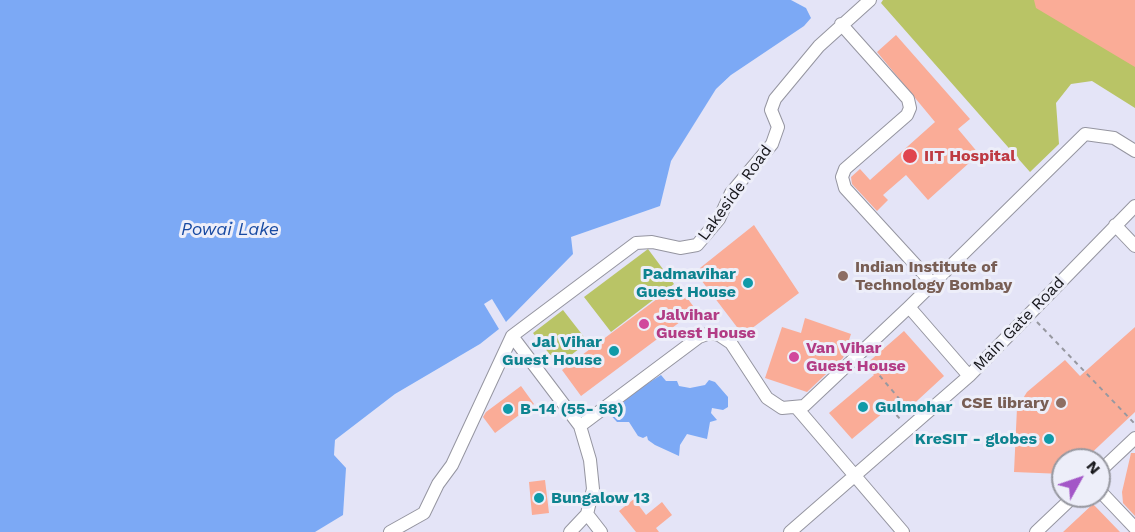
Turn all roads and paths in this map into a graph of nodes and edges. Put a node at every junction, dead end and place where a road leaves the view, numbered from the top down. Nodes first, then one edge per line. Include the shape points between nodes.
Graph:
1 (870, 0) edge
2 (841, 24) junction
3 (1135, 151) edge
4 (1135, 206) edge
5 (1115, 225) junction
6 (1135, 246) edge
7 (933, 284) junction
8 (909, 307) junction
9 (1029, 314) junction
10 (512, 336) junction
11 (860, 353) junction
12 (969, 376) junction
13 (796, 406) junction
14 (1135, 424) edge
15 (580, 426) junction
16 (909, 429) junction
17 (1135, 438) edge
18 (1111, 461) edge
19 (855, 478) junction
20 (1111, 503) edge
21 (1061, 508) edge
22 (587, 514) junction
23 (1135, 528) edge
24 (390, 532) edge
25 (570, 532) edge
26 (601, 532) edge
27 (790, 532) edge
28 (903, 532) edge
29 (1036, 532) edge

1 - 2 street, Lakeside Road
2 - 7 street via 909,99 910,108 907,115 845,169 845,188
2 - 10 street, Lakeside Road via 775,99 771,110 778,127 772,144 731,193 719,219 697,245 680,248 636,243
3 - 7 street via 1114,138 1085,134
4 - 5 street, Main Gate Road
5 - 6 street
5 - 9 street, Main Gate Road
7 - 8 street
8 - 11 street
8 - 12 street
9 - 12 street, Main Gate Road
9 - 14 path
10 - 15 street
10 - 24 street, Lakeside Road via 452,465 424,513
11 - 13 street via 804,406
11 - 16 path via 902,402 892,410
12 - 16 street, Main Gate Road
13 - 15 street via 782,408 767,398 731,343 710,333
13 - 19 street
15 - 22 street via 593,489
16 - 19 street, Main Gate Road
17 - 18 street
19 - 27 street, Main Gate Road
19 - 28 street
20 - 23 street
21 - 29 street
22 - 25 street
22 - 26 street

